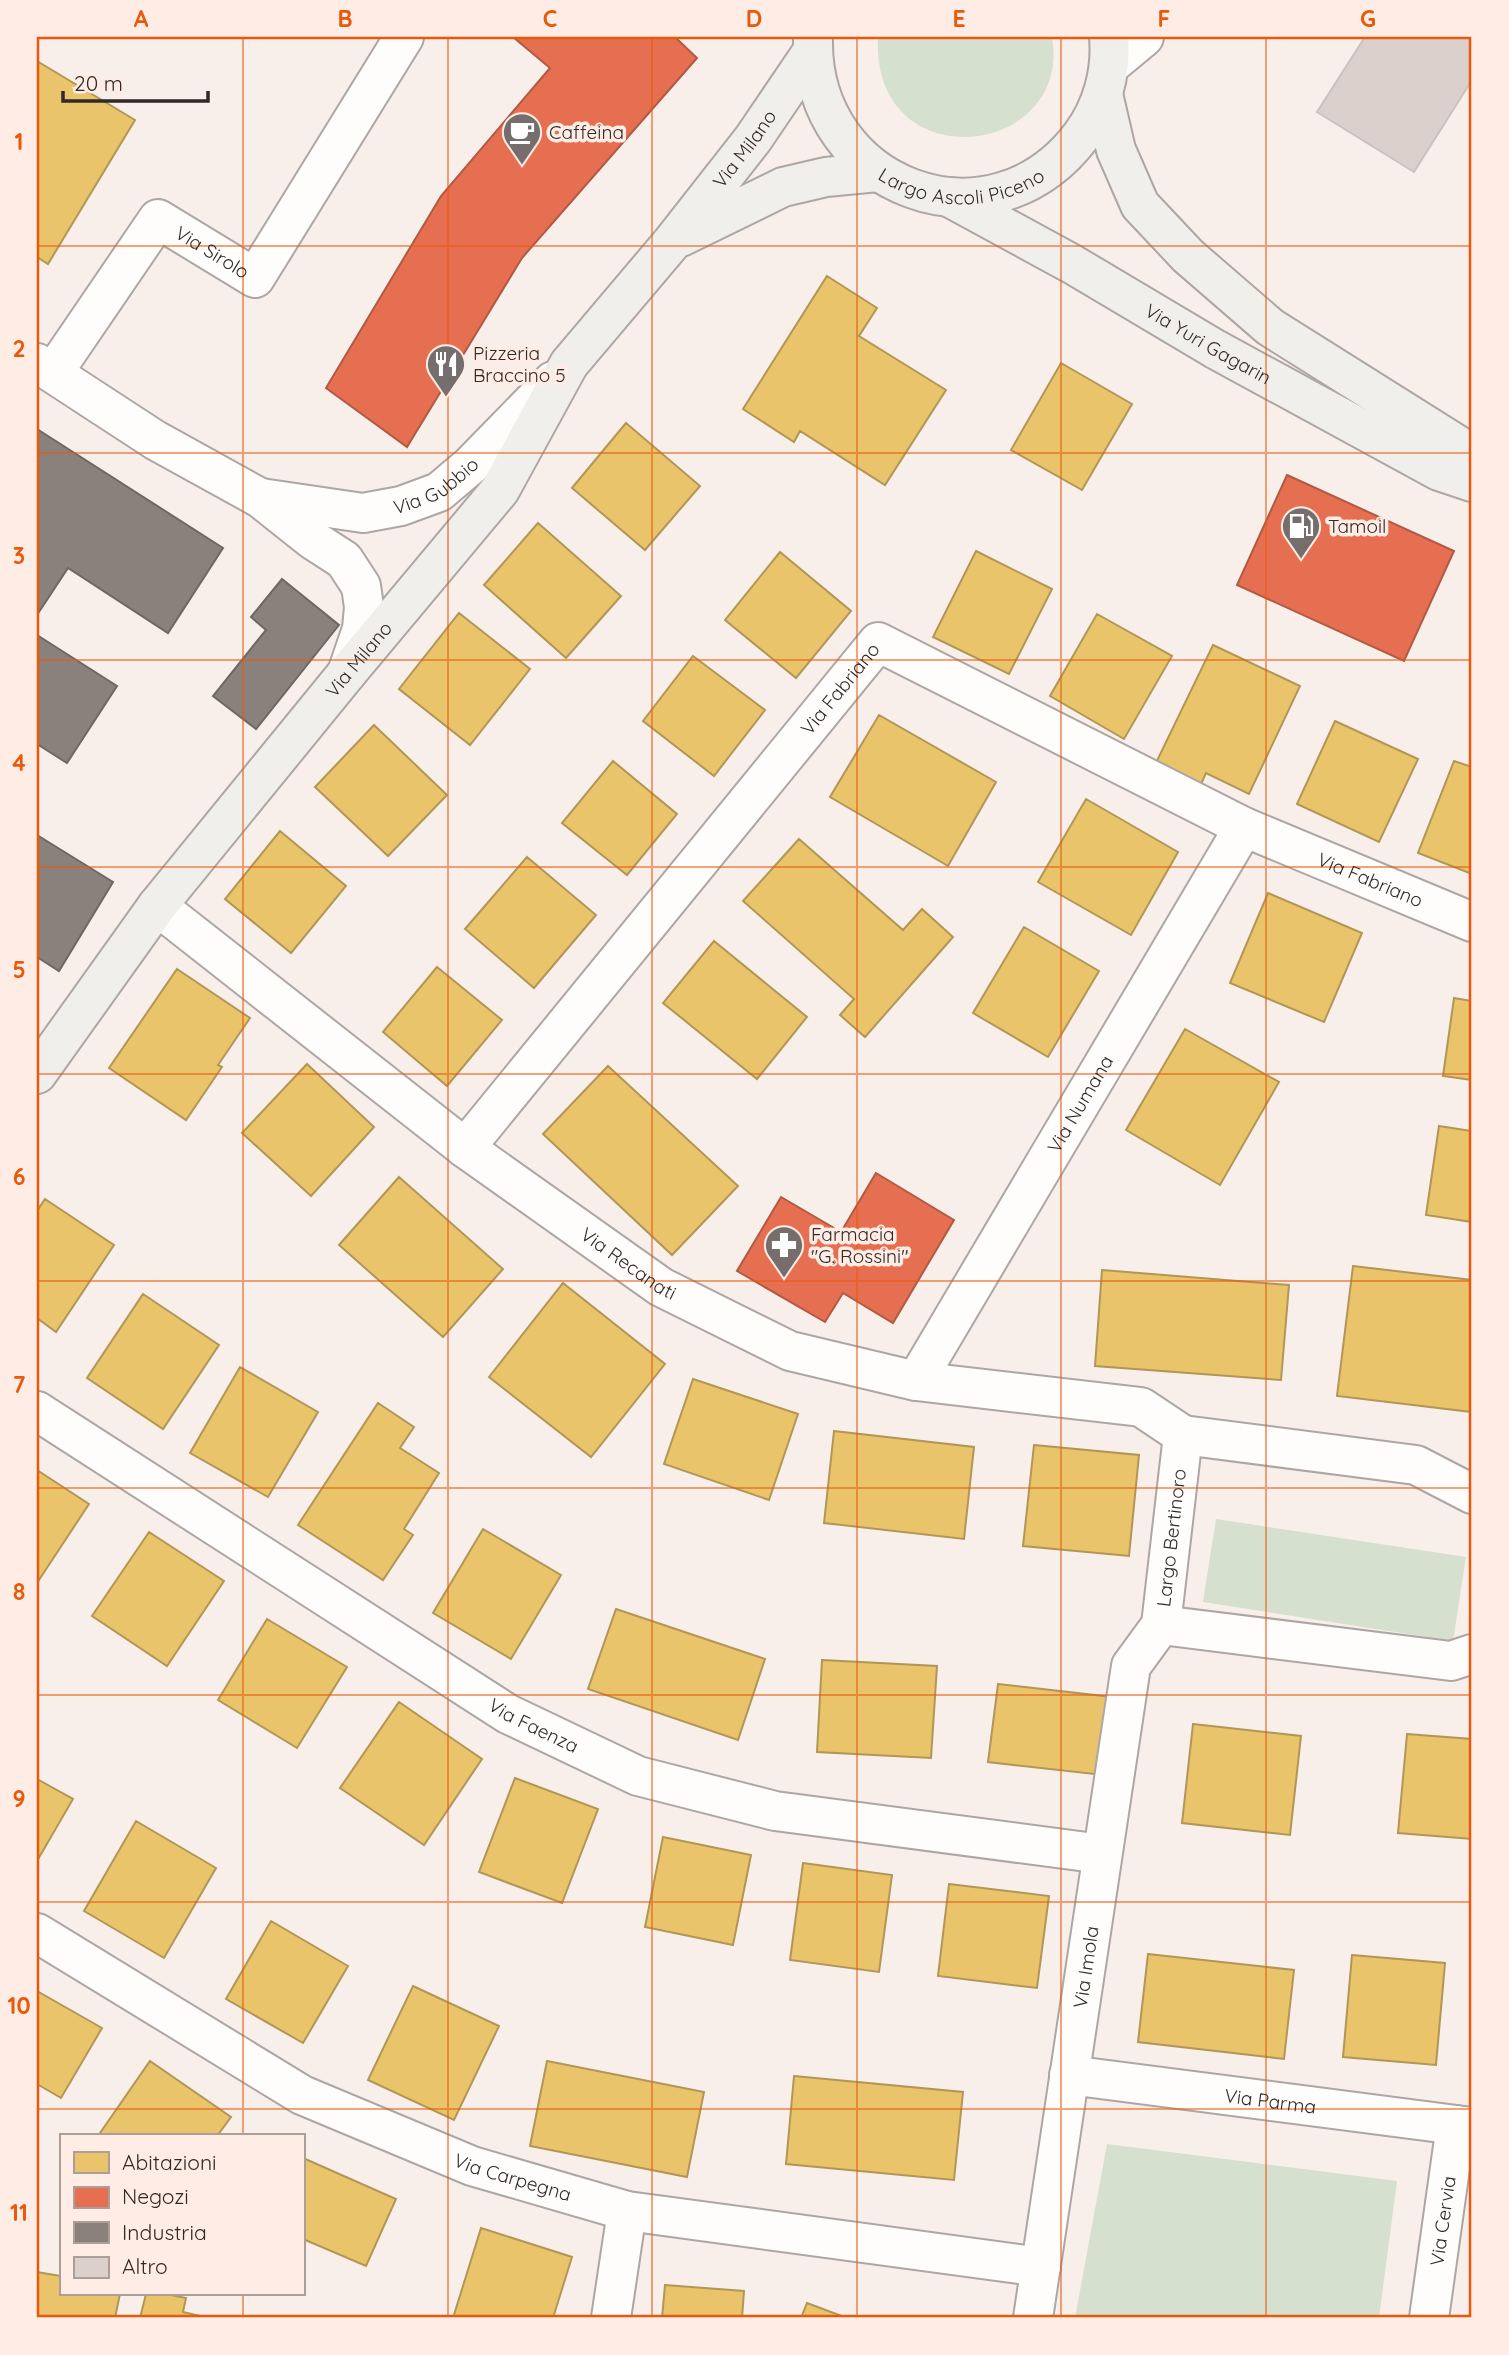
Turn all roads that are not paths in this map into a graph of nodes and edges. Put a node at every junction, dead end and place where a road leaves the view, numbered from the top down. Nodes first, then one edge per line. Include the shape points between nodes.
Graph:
1 (404, 37) edge
2 (1144, 37) edge
3 (813, 44) edge
4 (1107, 66) edge
5 (878, 172) junction
6 (949, 197) junction
7 (673, 241) junction
8 (569, 364) junction
9 (45, 368) edge
10 (1472, 454) edge
11 (1472, 482) edge
12 (260, 498) junction
13 (347, 673) junction
14 (1244, 827) junction
15 (157, 906) junction
16 (1472, 922) edge
17 (37, 1073) edge
18 (465, 1148) junction
19 (916, 1381) junction
20 (37, 1411) edge
21 (1183, 1435) junction
22 (1472, 1494) edge
23 (1161, 1625) junction
24 (1472, 1654) edge
25 (1102, 1854) junction
26 (37, 1933) edge
27 (1069, 2075) junction
28 (1464, 2126) edge
29 (627, 2211) junction
30 (1041, 2267) junction
31 (611, 2318) edge
32 (1033, 2318) edge
33 (1429, 2318) edge

1 - 9 street, Via Sirolo via 256,278 158,219
2 - 4 street
3 - 5 main road, Largo Ascoli Piceno via 824,107 856,154
3 - 7 main road, Via Milano via 753,139
4 - 6 main road, Largo Ascoli Piceno via 1089,125 1070,151 1014,188 982,196
4 - 10 main road via 1116,150 1140,205 1188,256 1270,327
5 - 6 main road, Largo Ascoli Piceno via 924,193
5 - 7 main road, Via Milano via 783,187
6 - 11 main road, Via Yuri Gagarin via 1427,464
7 - 8 main road, Via Milano
8 - 12 street, Via Gubbio via 439,492 363,513
8 - 13 main road, Via Milano via 500,490
9 - 12 street, Via Gubbio via 155,440
12 - 13 street, Via Gubbio via 345,560 361,586 362,629
13 - 15 main road, Via Milano
14 - 16 street, Via Fabriano
14 - 18 street, Via Fabriano via 878,642
14 - 19 street, Via Numana
15 - 17 main road, Via Milano
15 - 18 street, Via Recanati
18 - 19 street, Via Recanati via 661,1287 790,1351
19 - 21 street, Via Recanati via 1141,1407
20 - 25 street, Via Faenza via 508,1714 638,1776 775,1811
21 - 22 street via 1416,1465
21 - 23 street, Largo Bertinoro
23 - 24 street, Largo Bertinoro via 1451,1661
23 - 25 street, Via Imola via 1131,1666
25 - 27 street, Via Imola
26 - 29 street, Via Carpegna via 302,2095 472,2165
27 - 28 street, Via Parma
27 - 30 street, Via Imola
28 - 33 street, Via Cervia
29 - 30 street, Via Carpegna
29 - 31 street
30 - 32 street, Via Imola

